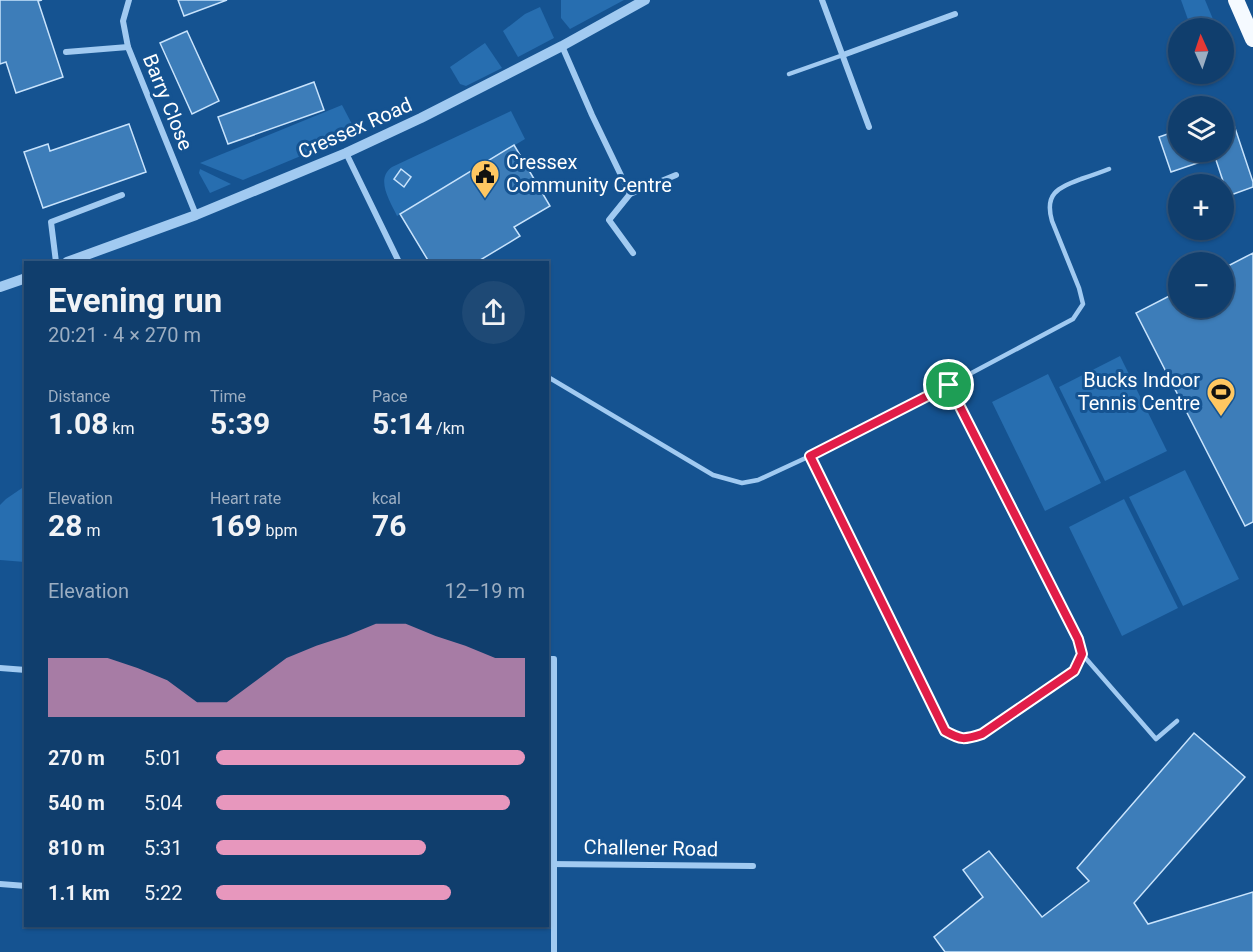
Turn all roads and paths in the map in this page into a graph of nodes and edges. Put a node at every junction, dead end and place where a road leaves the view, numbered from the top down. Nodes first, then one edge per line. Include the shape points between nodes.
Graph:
1 (129, 0) edge
2 (645, 0) edge
3 (822, 0) edge
4 (1236, 0) edge
5 (955, 14) dead end
6 (1253, 39) edge
7 (562, 46) junction
8 (128, 47) junction
9 (66, 52) dead end
10 (843, 55) junction
11 (789, 74) dead end
12 (869, 127) dead end
13 (346, 153) junction
14 (1109, 170) dead end
15 (676, 175) dead end
16 (630, 194) junction
17 (122, 195) dead end
18 (196, 215) junction
19 (633, 253) dead end
20 (56, 261) edge
21 (70, 261) edge
22 (399, 261) edge
23 (24, 279) edge
24 (0, 287) edge
25 (549, 378) edge
26 (949, 385) junction
27 (810, 456) junction
28 (1082, 654) junction
29 (551, 659) edge
30 (0, 668) edge
31 (24, 670) edge
32 (1177, 721) dead end
33 (551, 864) edge
34 (753, 866) dead end
35 (0, 884) edge
36 (24, 886) edge
37 (554, 952) edge

1 - 8 street, Barry Close via 123,21
2 - 7 street, Cressex Road
3 - 10 street
4 - 6 highway
5 - 10 street
7 - 13 street, Cressex Road
7 - 16 street
8 - 9 street
8 - 18 street, Barry Close
10 - 11 lane
10 - 12 street
13 - 18 street, Cressex Road
13 - 22 street
14 - 26 lane via 1061,186 1051,199 1052,221 1083,304 1073,319
15 - 16 street
16 - 19 street via 609,220
17 - 20 street via 51,222
18 - 21 street, Cressex Road
23 - 24 street
25 - 27 lane via 713,475 742,483 758,480
26 - 27 lane
26 - 28 lane via 1078,639
27 - 28 lane via 945,731 959,739 982,734 1074,671
28 - 32 lane via 1156,739
29 - 33 street
30 - 31 street
33 - 34 street, Challener Road
33 - 37 street
35 - 36 street

